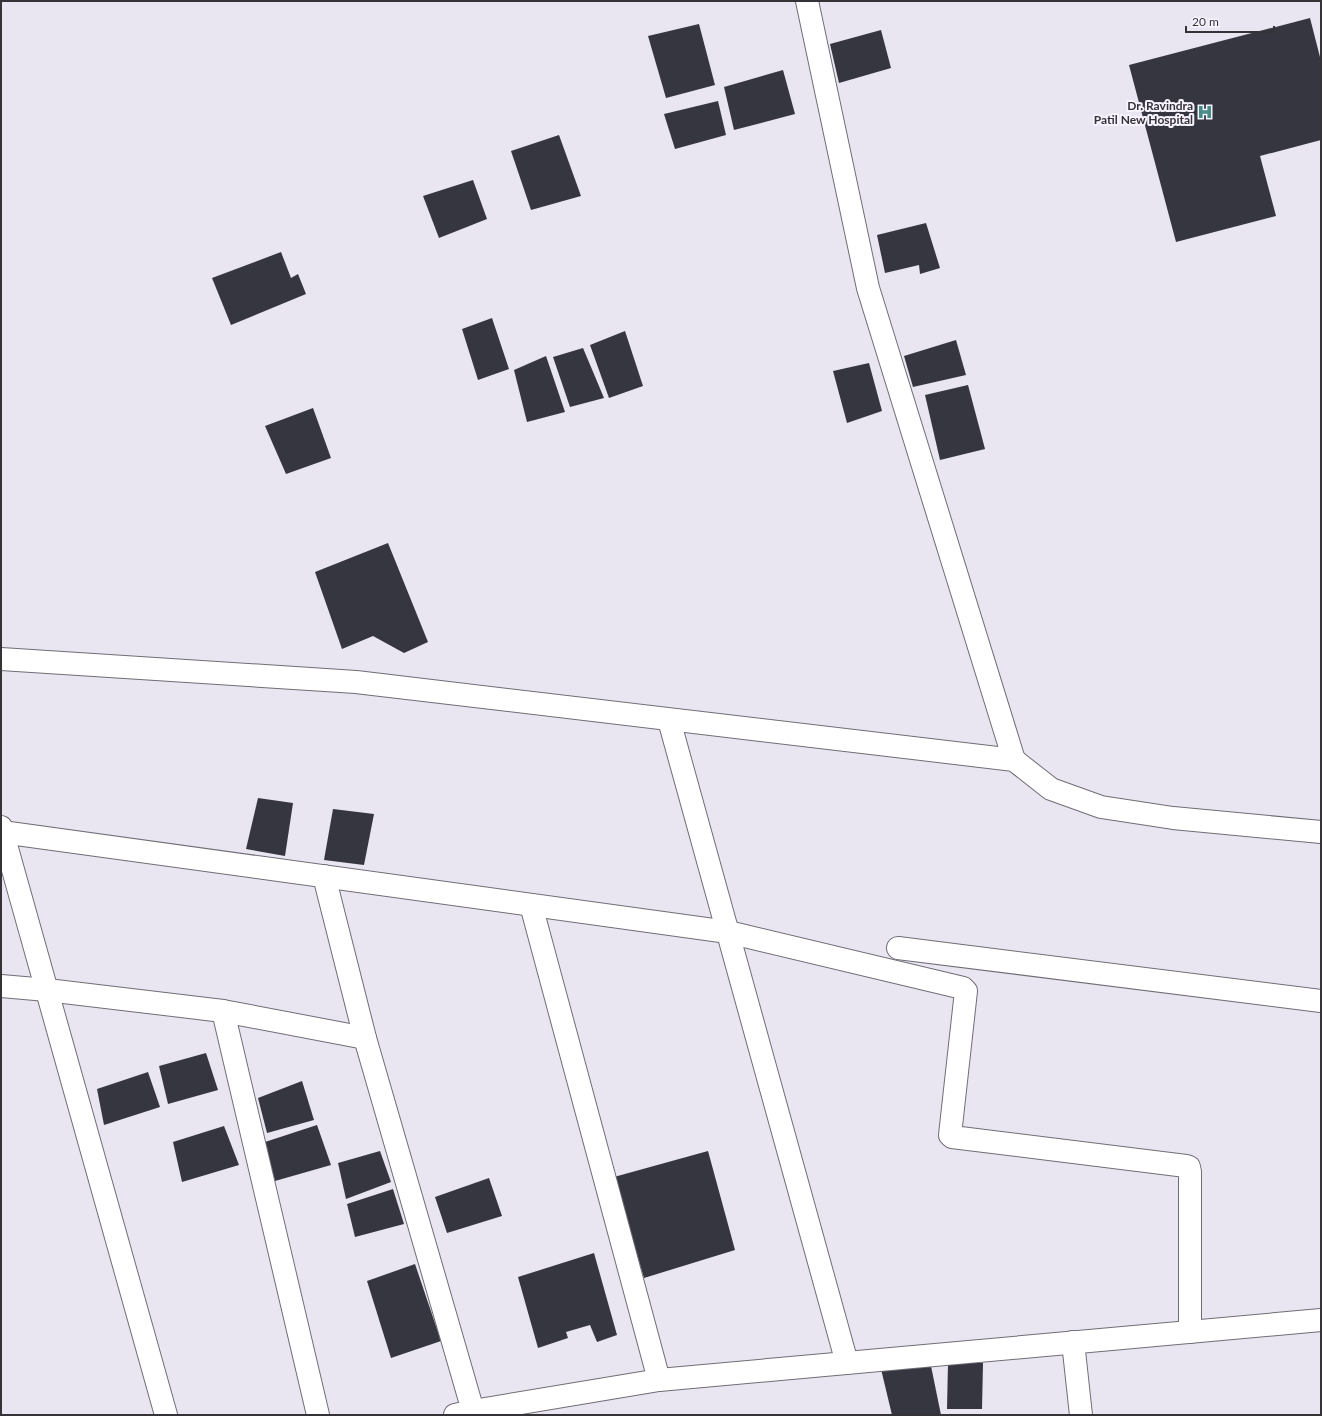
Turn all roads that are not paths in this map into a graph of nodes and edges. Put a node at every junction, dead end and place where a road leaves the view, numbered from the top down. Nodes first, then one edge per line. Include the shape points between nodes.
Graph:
1 (807, 1) edge
2 (1, 659) edge
3 (669, 720) junction
4 (1014, 760) junction
5 (2, 829) edge
6 (1321, 832) edge
7 (324, 876) junction
8 (531, 905) junction
9 (728, 932) junction
10 (898, 948) dead end
11 (1, 986) edge
12 (47, 990) junction
13 (1321, 1001) edge
14 (223, 1011) junction
15 (365, 1038) junction
16 (1321, 1320) edge
17 (1190, 1332) junction
18 (1074, 1342) junction
19 (847, 1363) junction
20 (659, 1380) junction
21 (464, 1413) edge
22 (166, 1415) edge
23 (318, 1415) edge
24 (1080, 1415) edge

1 - 4 street via 868,288
2 - 3 street via 356,682
3 - 4 street
3 - 9 street
4 - 6 street via 1052,789 1101,807 1173,818
5 - 7 street
5 - 12 street
7 - 8 street
7 - 15 street
8 - 9 street
8 - 20 street
9 - 17 street via 964,988 966,991 950,1133 952,1137 1189,1167
9 - 19 street
10 - 13 street
11 - 12 street
12 - 14 street
12 - 22 street
14 - 15 street
14 - 23 street
15 - 21 street
16 - 17 street
17 - 18 street
18 - 19 street
18 - 24 street
19 - 20 street
20 - 21 street

